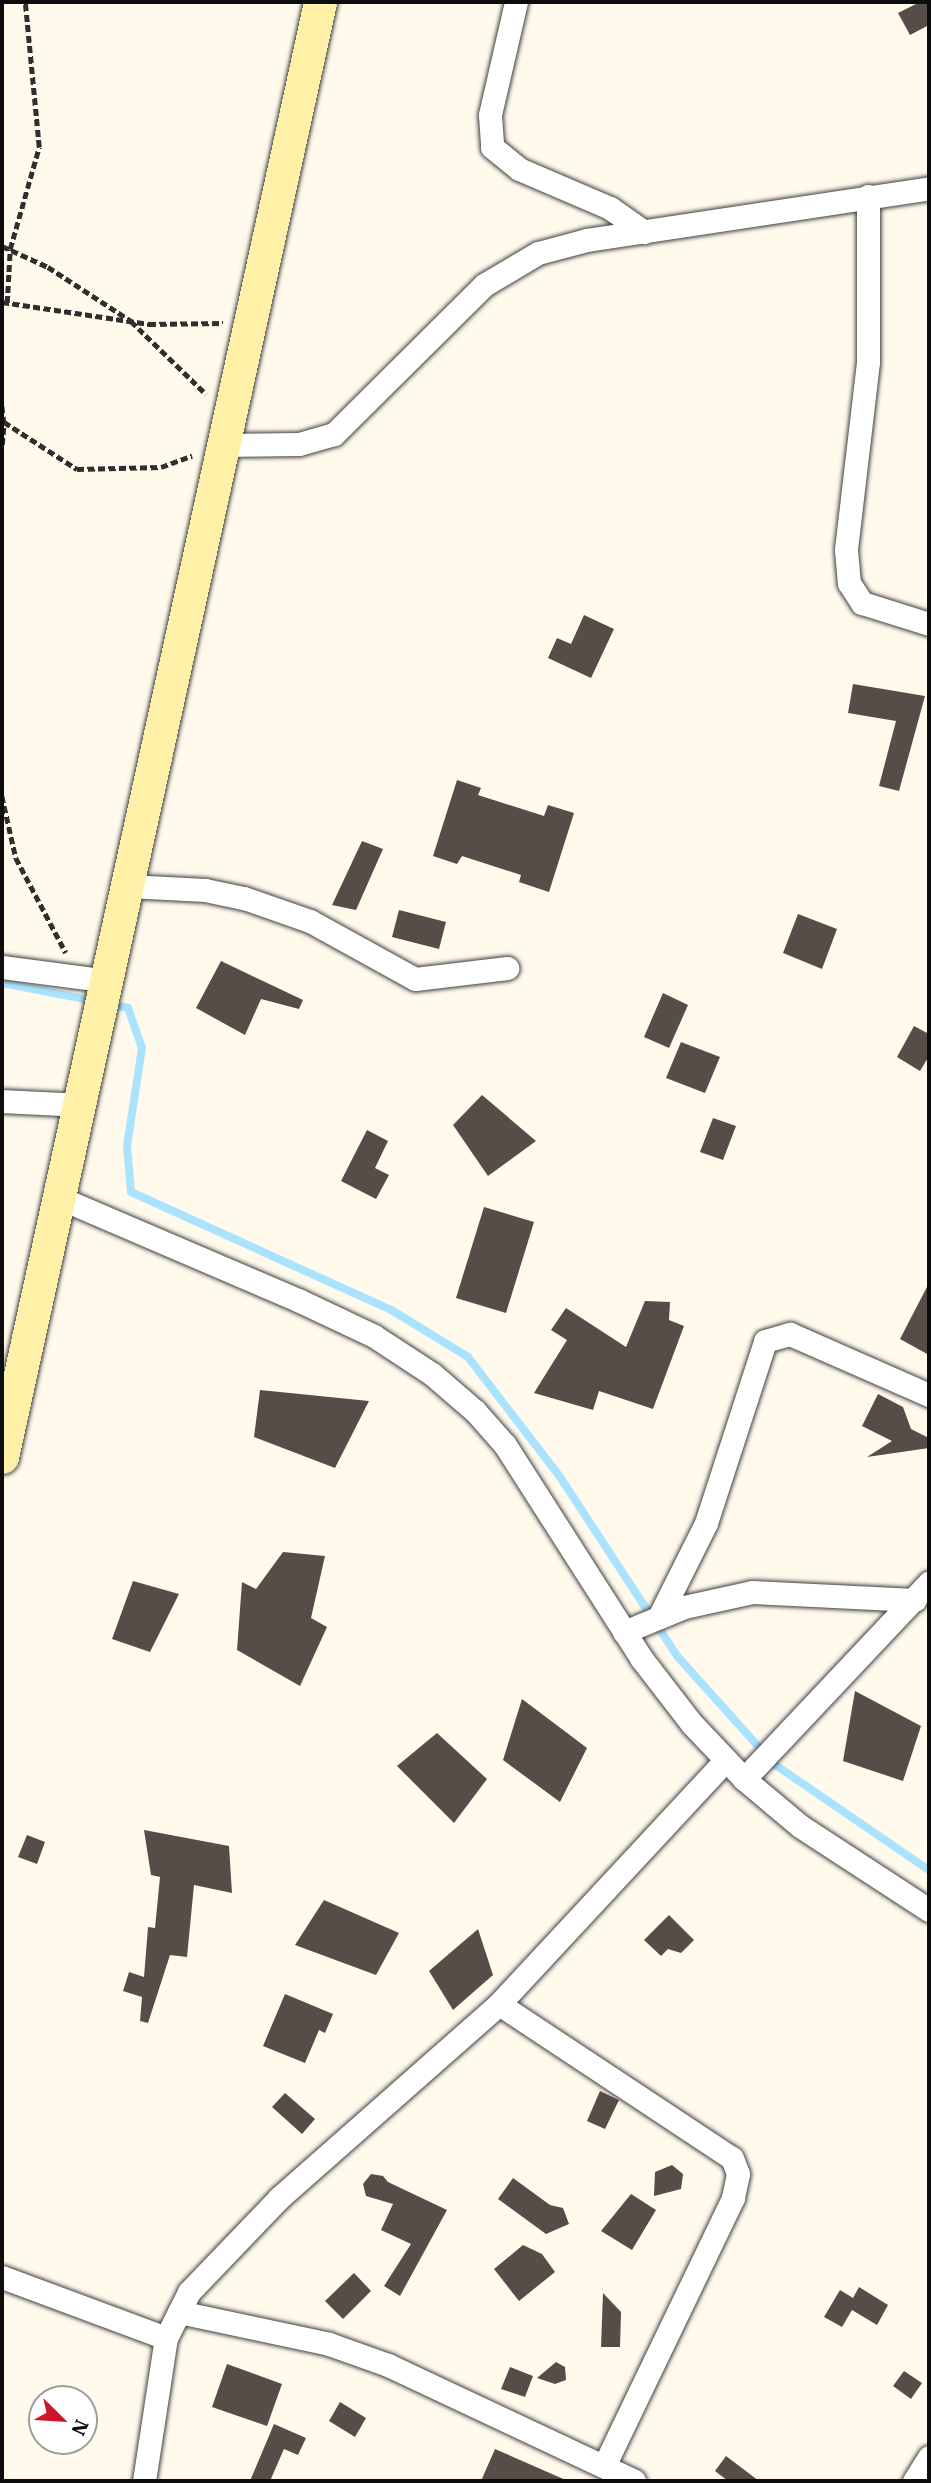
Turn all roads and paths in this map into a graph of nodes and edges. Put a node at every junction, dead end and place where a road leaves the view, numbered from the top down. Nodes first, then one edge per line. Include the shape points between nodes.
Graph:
1 (25, 2) edge
2 (320, 2) edge
3 (516, 2) edge
4 (929, 188) edge
5 (868, 195) junction
6 (644, 232) junction
7 (2, 246) edge
8 (10, 250) junction
9 (4, 303) edge
10 (131, 321) junction
11 (250, 322) junction
12 (2, 406) edge
13 (4, 422) junction
14 (225, 431) junction
15 (2, 445) edge
16 (929, 624) edge
17 (2, 796) edge
18 (128, 886) junction
19 (2, 967) edge
20 (507, 968) dead end
21 (93, 979) junction
22 (2, 1101) edge
23 (81, 1105) junction
24 (60, 1198) junction
25 (929, 1395) edge
26 (2, 1457) edge
27 (922, 1591) edge
28 (659, 1617) junction
29 (624, 1632) junction
30 (726, 1760) junction
31 (744, 1779) junction
32 (929, 1910) edge
33 (499, 2004) junction
34 (2, 2277) edge
35 (179, 2312) junction
36 (166, 2338) junction
37 (929, 2457) edge
38 (604, 2466) junction
39 (144, 2481) edge
40 (634, 2481) edge
41 (914, 2481) edge

1 - 8 path via 39,147
2 - 11 main road
3 - 6 street via 490,115 492,147 519,169 610,208
4 - 5 street
5 - 6 street
5 - 16 street via 868,362 846,550 849,583 862,603
6 - 14 street via 587,240 538,253 511,266 484,285 347,422 320,441
7 - 8 path
8 - 9 path
8 - 10 path via 48,267
9 - 10 path
10 - 11 path
10 - 14 path
11 - 14 main road
12 - 13 path
13 - 14 path via 77,469 161,467
13 - 15 path
14 - 18 main road
17 - 21 path via 16,858
18 - 20 street via 205,890 244,898 310,921 415,979
18 - 21 main road
19 - 21 street
21 - 23 main road
22 - 23 street
23 - 24 main road
24 - 26 main road
24 - 29 street via 298,1300 374,1336 432,1374 475,1410 505,1445
25 - 28 street via 790,1334 765,1341 706,1523
27 - 28 street via 752,1592
27 - 31 street
28 - 29 street
29 - 30 street via 692,1724
30 - 31 street
30 - 33 street
31 - 32 street via 800,1826
33 - 35 street via 279,2198 189,2292
33 - 38 street via 732,2158 738,2174 733,2198
34 - 36 street
35 - 36 street
35 - 38 street via 329,2344 388,2365
36 - 39 street
37 - 41 street
38 - 40 street

